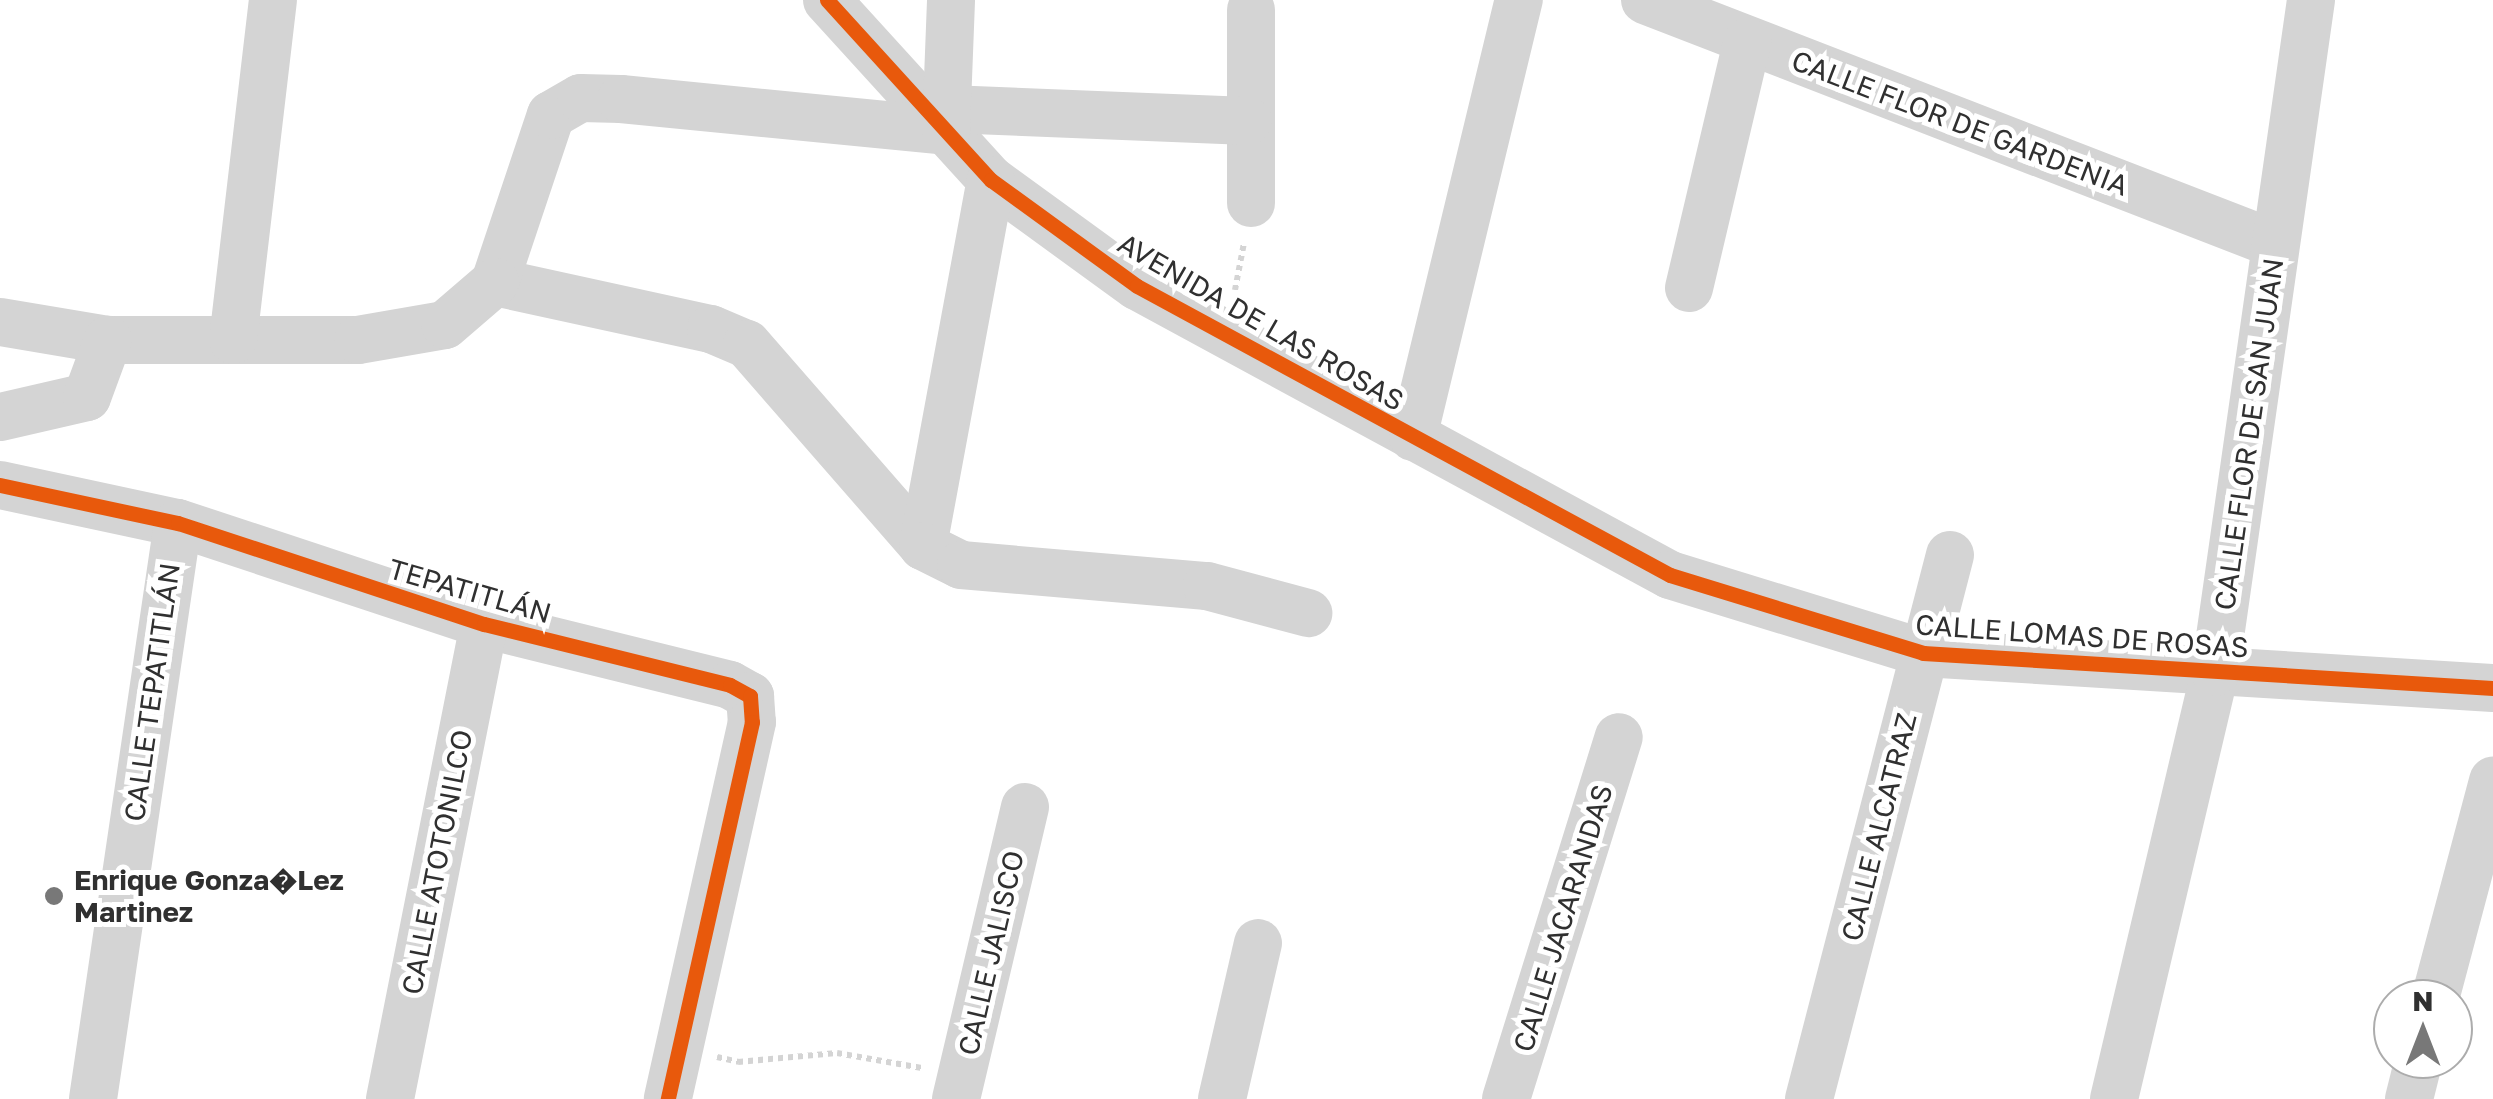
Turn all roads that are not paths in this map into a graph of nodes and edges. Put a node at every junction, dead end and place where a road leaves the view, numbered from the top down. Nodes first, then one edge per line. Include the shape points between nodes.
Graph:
1 (272, 0) edge
2 (827, 0) edge
3 (951, 0) edge
4 (1519, 0) edge
5 (1646, 0) edge
6 (2310, 0) edge
7 (1251, 10) dead end
8 (1747, 42) junction
9 (947, 120) junction
10 (1248, 122) junction
11 (991, 180) junction
12 (1251, 203) road end
13 (2276, 244) junction
14 (496, 282) junction
15 (1690, 288) dead end
16 (0, 322) edge
17 (108, 340) junction
18 (233, 340) junction
19 (0, 417) edge
20 (1413, 437) junction
21 (0, 485) edge
22 (178, 523) junction
23 (922, 546) junction
24 (1950, 555) dead end
25 (1308, 613) dead end
26 (484, 624) junction
27 (1924, 653) junction
28 (2215, 672) junction
29 (2493, 688) edge
30 (1619, 737) dead end
31 (2493, 781) edge
32 (1026, 808) dead end
33 (1258, 943) dead end
34 (2440, 979) edge
35 (958, 1090) edge
36 (93, 1099) edge
37 (390, 1099) edge
38 (668, 1099) edge
39 (1222, 1099) edge
40 (1506, 1099) edge
41 (1810, 1099) edge
42 (2114, 1099) edge

1 - 18 street
2 - 9 street, AVENIDA DE LAS ROSAS
3 - 9 street
4 - 20 street
5 - 8 street, CALLE FLOR DE GARDENIA
6 - 13 street, CALLE FLOR DE SAN JUAN
7 - 10 street
8 - 13 street, CALLE FLOR DE GARDENIA
8 - 15 street
9 - 10 street
9 - 11 street, AVENIDA DE LAS ROSAS
9 - 14 street via 581,98 552,115
10 - 12 street
11 - 20 street, AVENIDA DE LAS ROSAS via 1137,286
11 - 23 street
13 - 28 street, CALLE FLOR DE SAN JUAN
14 - 18 street via 445,325 406,335
14 - 23 street via 711,329 746,344
16 - 17 street
17 - 18 street
17 - 19 street via 88,397
20 - 27 street, CALLE LOMAS DE ROSAS via 1699,584
21 - 22 street, TEPATITLÁN
22 - 26 street, TEPATITLÁN
22 - 36 street, CALLE TEPATITLÁN
23 - 25 street via 962,566 1207,586
24 - 27 street, CALLE ALCATRAZ
26 - 37 street, CALLE ATOTONILCO
26 - 38 street, TEPATITLÁN via 730,685 750,696 752,722
27 - 28 street, CALLE LOMAS DE ROSAS
27 - 41 street, CALLE ALCATRAZ
28 - 29 street, CALLE LOMAS DE ROSAS
28 - 42 street, CALLE FLOR DE SAN JUAN
30 - 40 street, CALLE JACARANDAS
31 - 34 street
32 - 35 street, CALLE JALISCO
33 - 39 street

